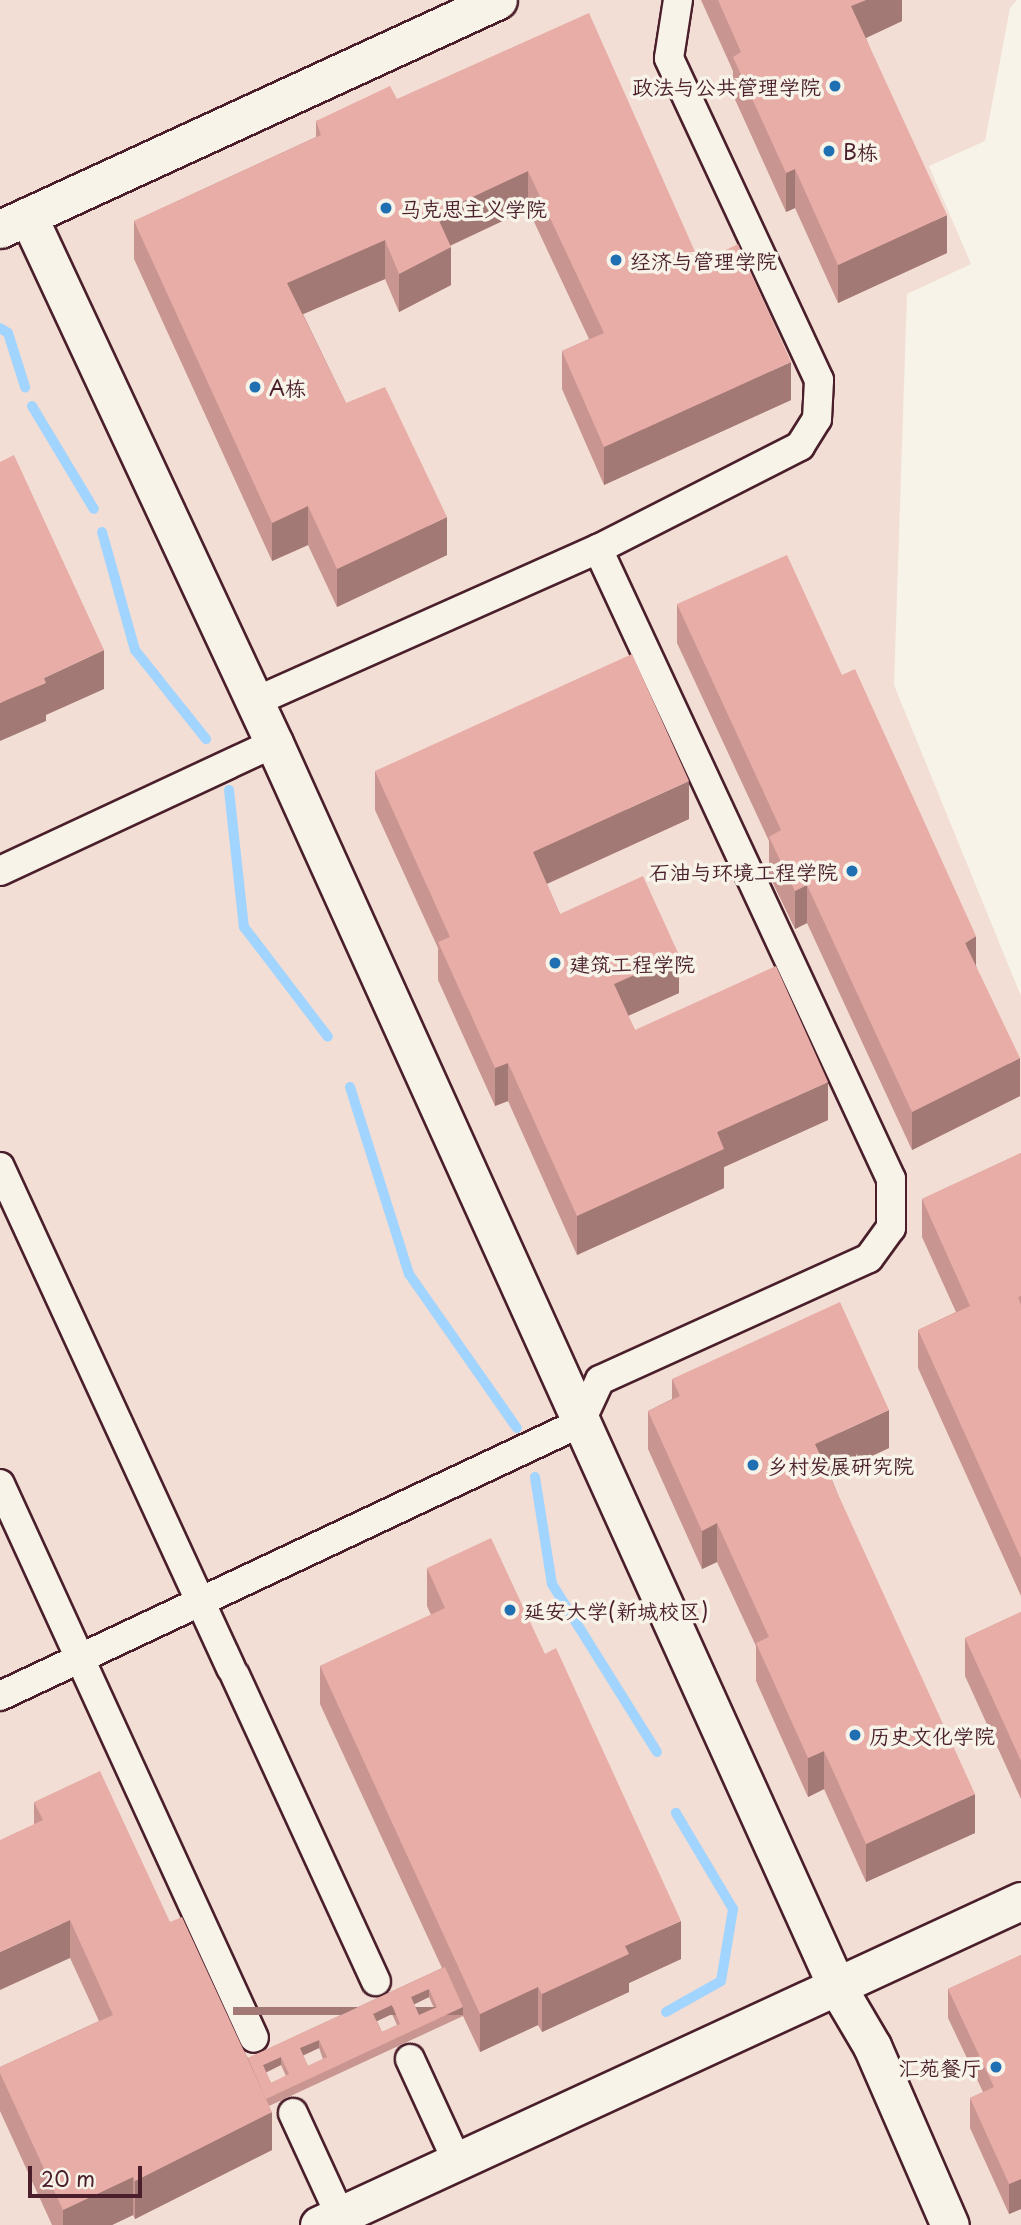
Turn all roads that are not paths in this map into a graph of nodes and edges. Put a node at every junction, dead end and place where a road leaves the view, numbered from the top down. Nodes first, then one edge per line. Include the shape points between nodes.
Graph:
1 (498, 0) edge
2 (678, 0) edge
3 (14, 223) edge
4 (598, 549) junction
5 (254, 702) junction
6 (274, 743) junction
7 (0, 871) edge
8 (0, 1167) edge
9 (580, 1423) junction
10 (0, 1484) edge
11 (200, 1601) junction
12 (79, 1658) junction
13 (0, 1696) edge
14 (1021, 1901) edge
15 (376, 1982) dead end
16 (836, 1985) junction
17 (254, 2038) dead end
18 (410, 2059) dead end
19 (293, 2113) dead end
20 (457, 2161) junction
21 (330, 2220) edge
22 (950, 2225) edge

1 - 3 street
2 - 4 street via 669,58 819,380 817,419 800,446
3 - 5 street
4 - 5 street
4 - 9 street via 891,1179 891,1228 869,1258 600,1380
5 - 6 street
6 - 7 street
6 - 9 street
8 - 11 street
9 - 11 street
9 - 16 street
10 - 12 street
11 - 12 street
11 - 15 street
12 - 13 street
12 - 17 street
14 - 16 street
16 - 20 street
16 - 22 street via 872,2046
18 - 20 street
19 - 21 street
20 - 21 street

